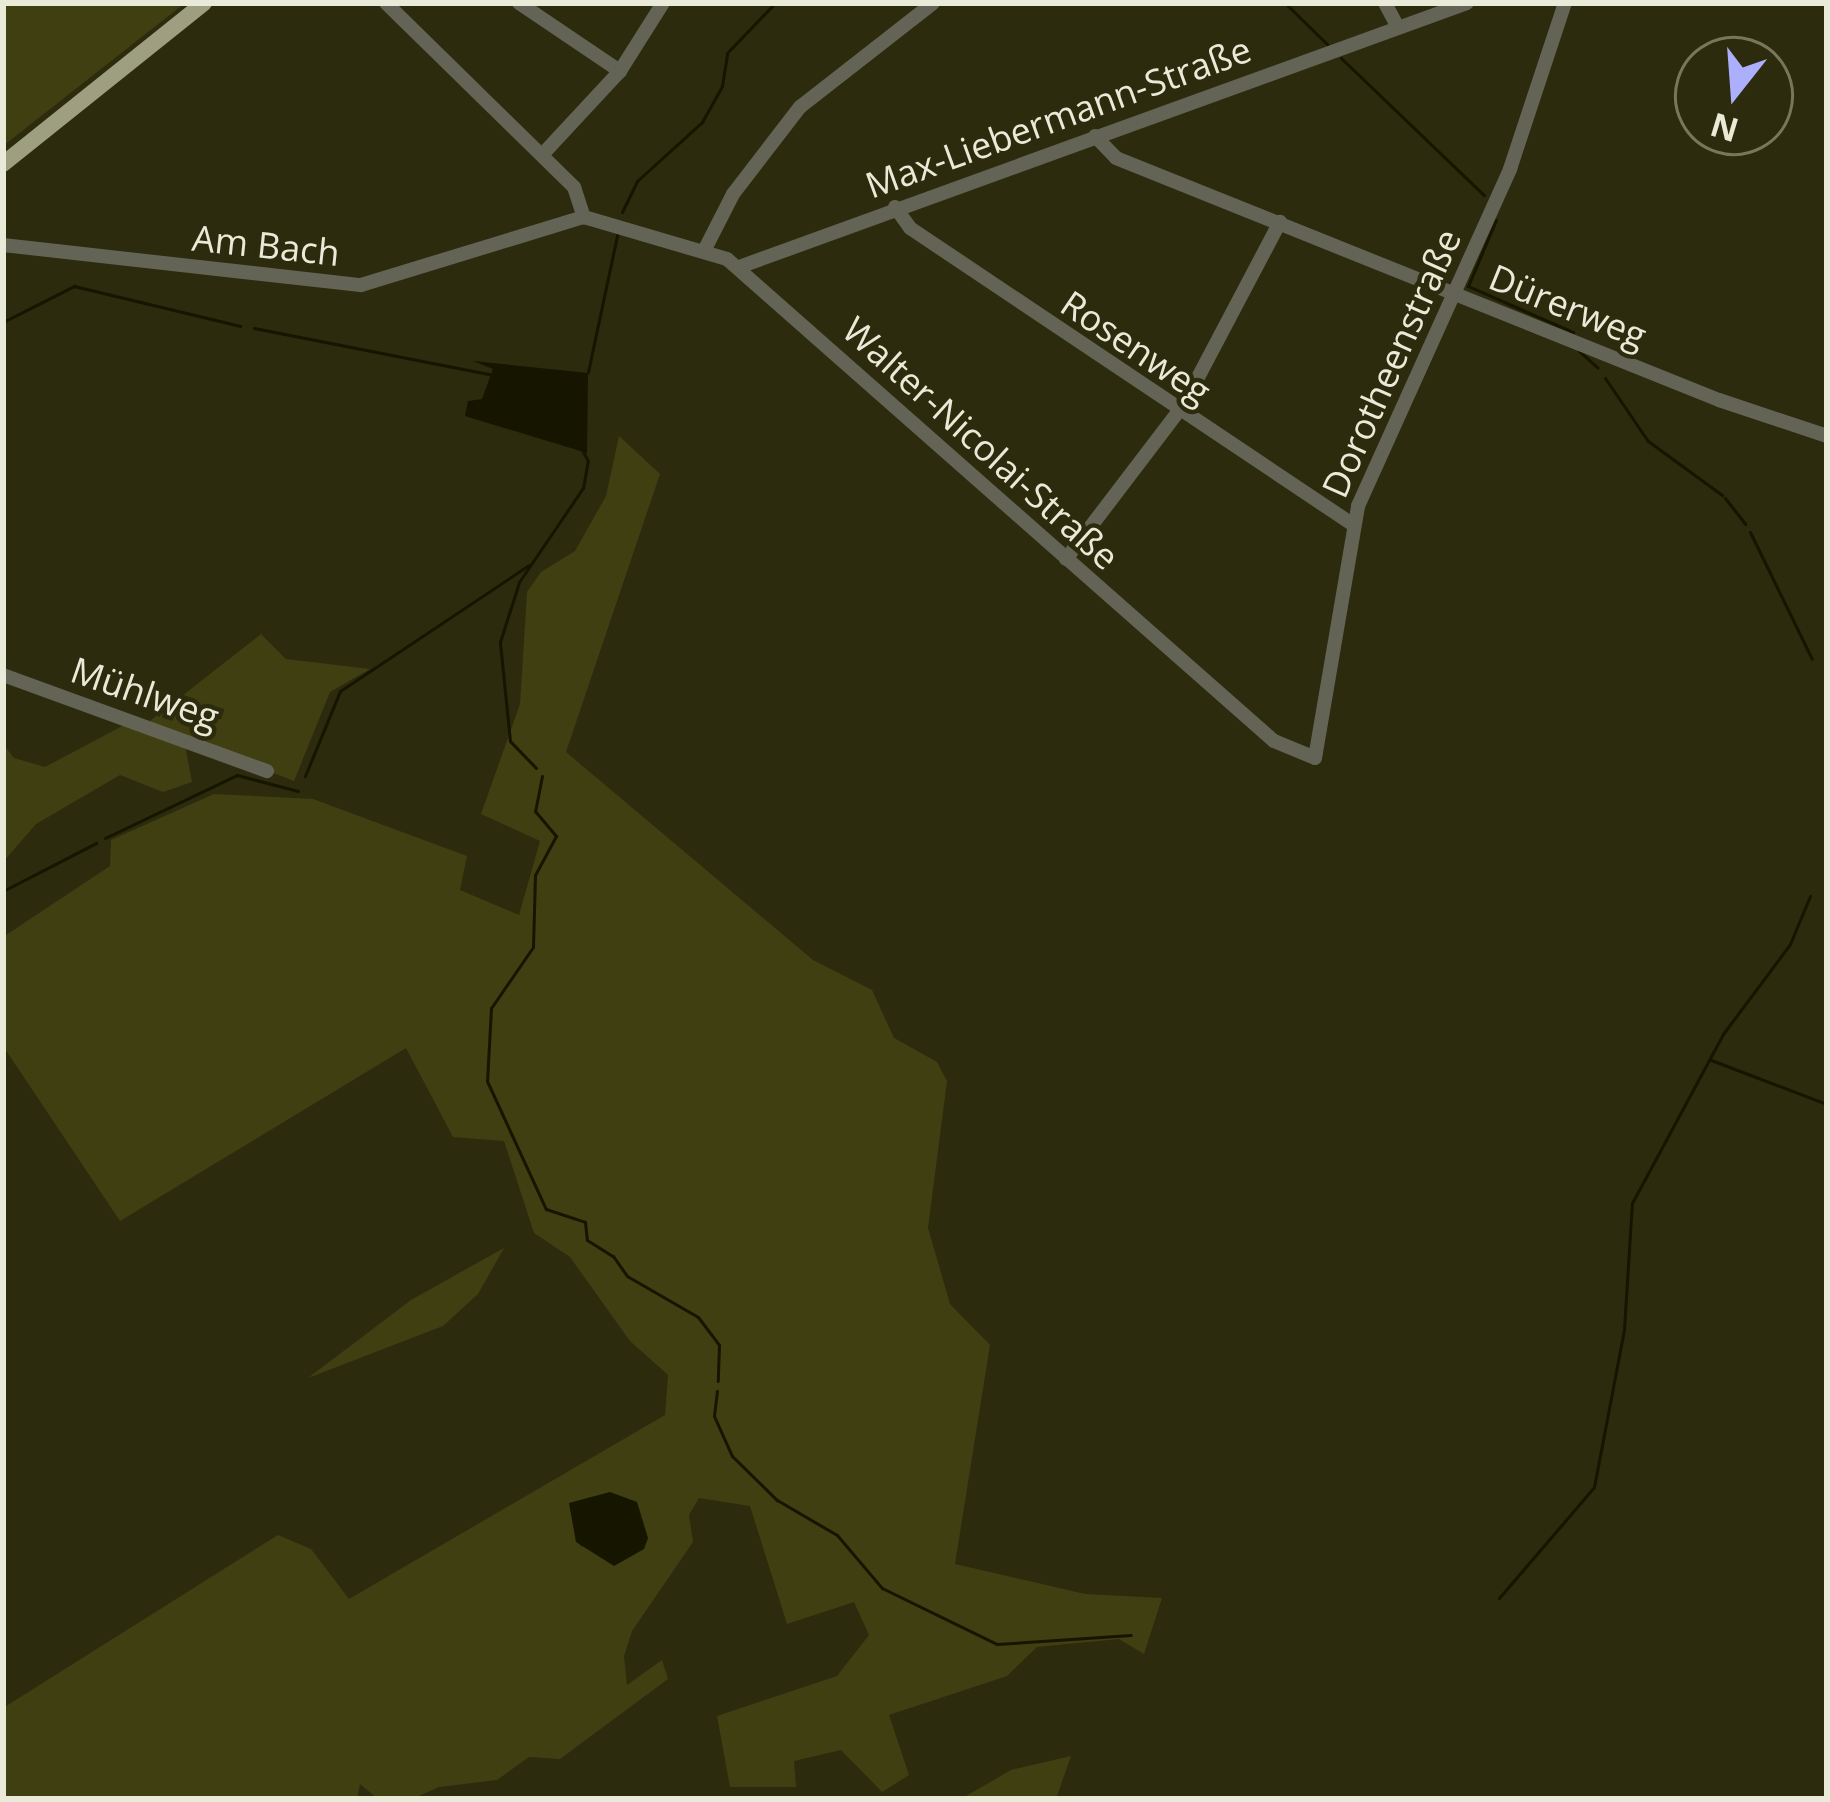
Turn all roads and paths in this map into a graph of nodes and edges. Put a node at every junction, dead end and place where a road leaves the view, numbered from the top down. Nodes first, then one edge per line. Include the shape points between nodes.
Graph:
1 (204, 3) edge
2 (386, 3) edge
3 (519, 3) edge
4 (663, 3) edge
5 (933, 3) edge
6 (1385, 3) edge
7 (1467, 3) edge
8 (1565, 3) edge
9 (1398, 27) junction
10 (620, 71) junction
11 (1095, 136) junction
12 (542, 155) junction
13 (3, 164) edge
14 (895, 207) junction
15 (584, 217) junction
16 (1280, 222) junction
17 (3, 245) edge
18 (704, 251) junction
19 (739, 267) junction
20 (1455, 292) junction
21 (1178, 412) junction
22 (1827, 436) edge
23 (1352, 524) junction
24 (1066, 559) junction
25 (3, 675) edge
26 (1315, 758) joint
27 (267, 770) dead end

1 - 13 main road
2 - 12 street
3 - 10 street
4 - 10 street
5 - 18 street via 800,107 733,194
6 - 9 street
7 - 9 street, Max-Liebermann-Straße
8 - 20 street, Dorotheenstraße via 1510,169
9 - 11 street, Max-Liebermann-Straße
10 - 12 street
11 - 14 street, Max-Liebermann-Straße
11 - 16 street, Dürerweg via 1116,158
12 - 15 street via 574,187
14 - 19 street, Max-Liebermann-Straße
14 - 21 street, Rosenweg via 910,228
15 - 17 street, Am Bach via 362,285
15 - 18 street, Walter-Nicolai-Straße
16 - 20 street, Dürerweg
16 - 21 street
18 - 19 street, Walter-Nicolai-Straße
19 - 24 street, Walter-Nicolai-Straße
20 - 22 street, Dürerweg
20 - 23 street, Dorotheenstraße
21 - 23 street, Rosenweg
21 - 24 street
23 - 26 street, Dorotheenstraße
24 - 26 street, Walter-Nicolai-Straße via 1274,741
25 - 27 street, Mühlweg

